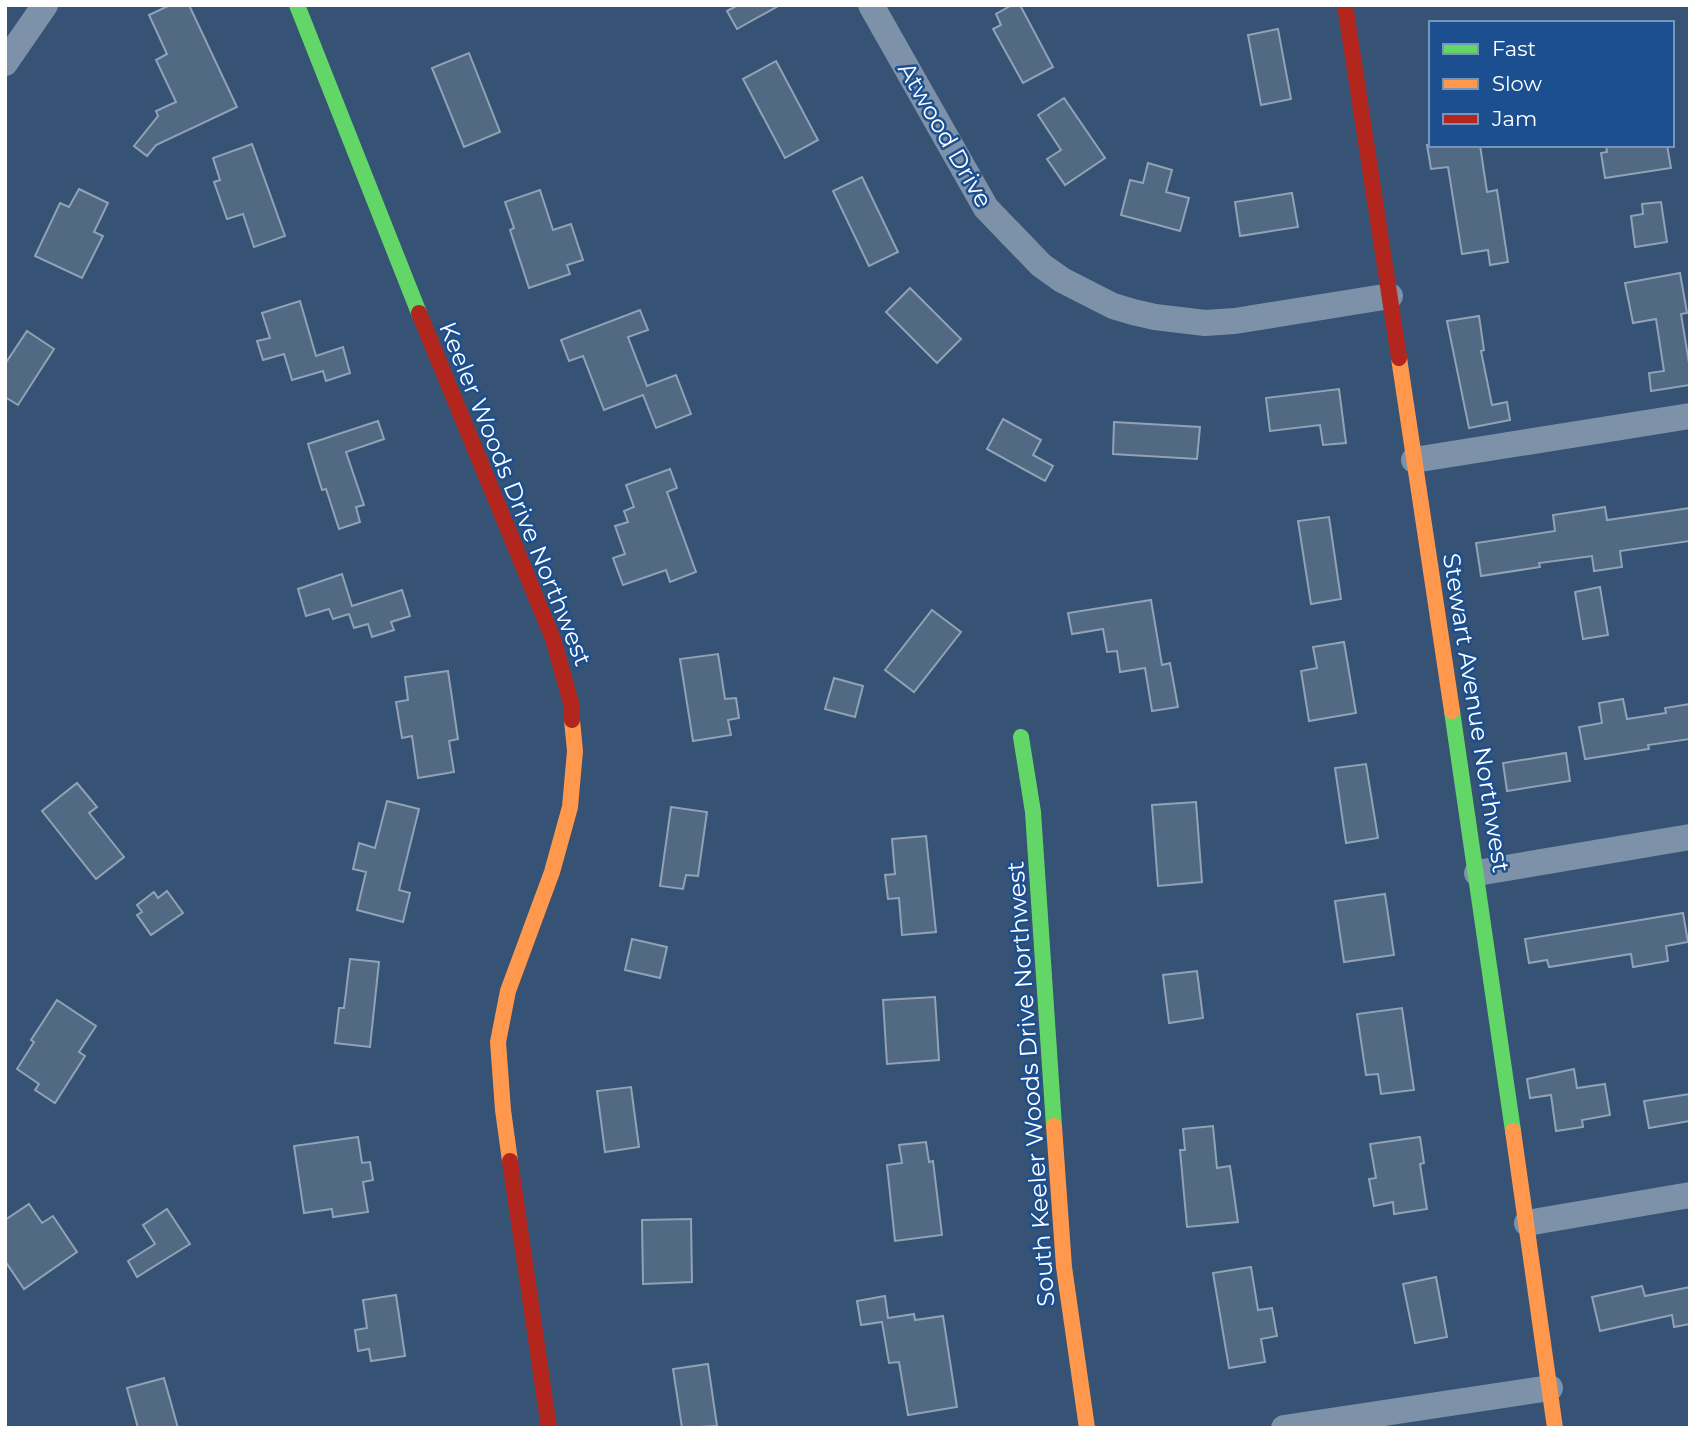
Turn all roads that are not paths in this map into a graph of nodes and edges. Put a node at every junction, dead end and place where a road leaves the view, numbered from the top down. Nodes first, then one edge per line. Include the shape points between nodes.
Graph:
1 (45, 5) edge
2 (296, 5) edge
3 (871, 5) edge
4 (1345, 5) edge
5 (5, 63) edge
6 (1390, 296) junction
7 (1690, 416) edge
8 (1414, 460) junction
9 (1021, 737) dead end
10 (1690, 837) edge
11 (1477, 873) junction
12 (1690, 1195) edge
13 (1527, 1223) junction
14 (1550, 1388) junction
15 (549, 1428) edge
16 (1087, 1428) edge
17 (1284, 1428) edge
18 (1555, 1428) edge

1 - 5 street
2 - 15 street, Keeler Woods Drive Northwest via 553,639 571,704 575,751 570,807 552,872 508,991 498,1042 503,1110
3 - 6 street, Atwood Drive via 986,208 1041,265 1062,280 1113,306 1205,323
4 - 6 street, Stewart Avenue Northwest
6 - 8 street, Stewart Avenue Northwest
7 - 8 street
8 - 11 street, Stewart Avenue Northwest
9 - 16 street, South Keeler Woods Drive Northwest via 1033,812 1064,1267
10 - 11 street
11 - 13 street, Stewart Avenue Northwest
12 - 13 street
13 - 14 street, Stewart Avenue Northwest
14 - 17 street
14 - 18 street, Stewart Avenue Northwest

